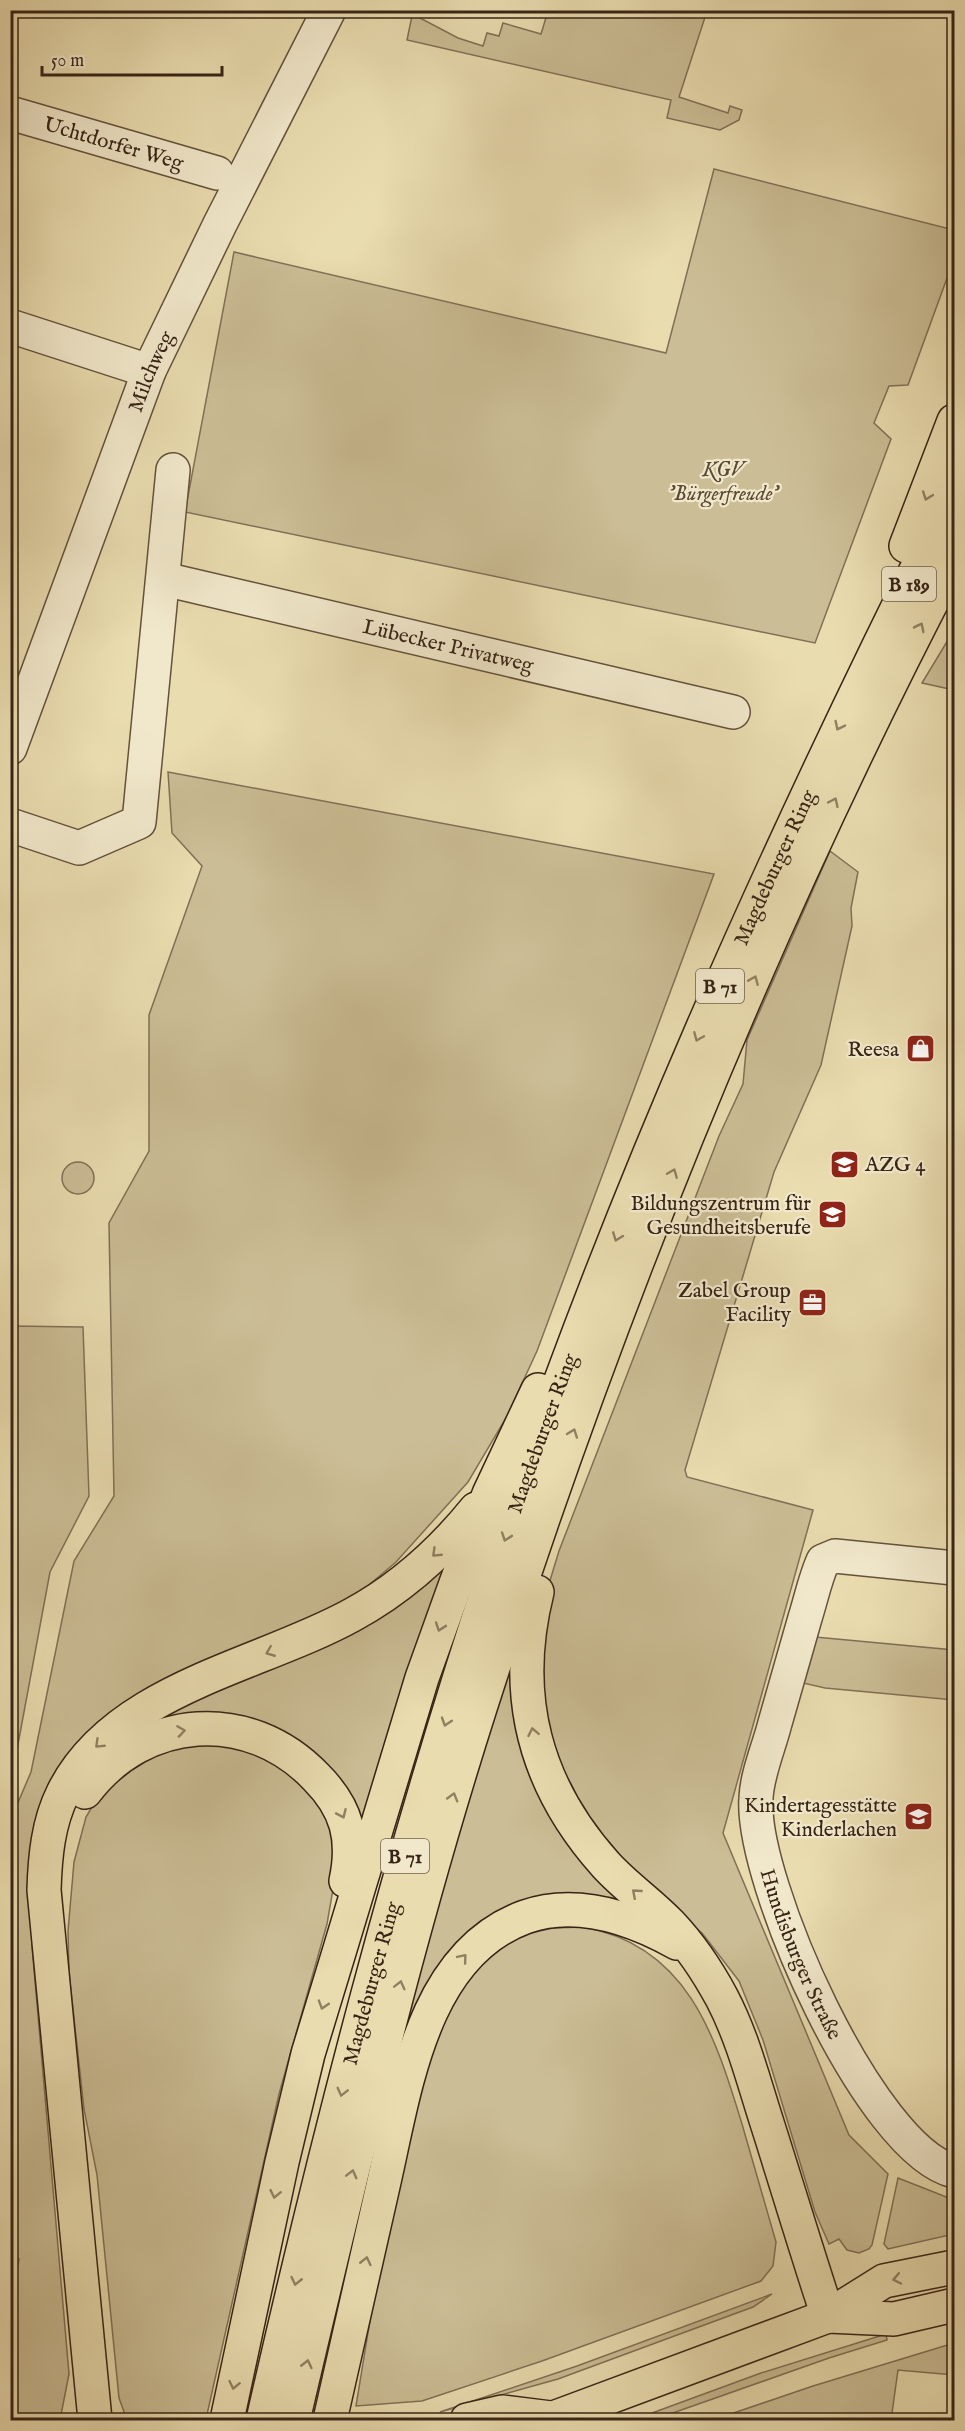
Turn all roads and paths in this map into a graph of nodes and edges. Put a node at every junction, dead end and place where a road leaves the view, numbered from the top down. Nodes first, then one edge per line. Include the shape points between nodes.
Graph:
1 (328, 10) edge
2 (10, 112) edge
3 (217, 173) dead end
4 (10, 326) edge
5 (149, 371) junction
6 (954, 421) edge
7 (173, 470) dead end
8 (954, 494) edge
9 (954, 559) edge
10 (164, 579) junction
11 (864, 673) junction
12 (733, 712) dead end
13 (10, 748) edge
14 (10, 825) edge
15 (590, 1304) junction
16 (553, 1488) junction
17 (489, 1494) junction
18 (954, 1568) edge
19 (49, 1938) junction
20 (340, 1949) junction
21 (691, 1950) junction
22 (954, 2171) edge
23 (954, 2267) edge
24 (954, 2305) edge
25 (828, 2316) junction
26 (549, 2419) edge
27 (95, 2421) edge
28 (227, 2421) edge
29 (263, 2421) edge
30 (293, 2421) edge
31 (330, 2421) edge
32 (467, 2421) edge

1 - 5 street, Milchweg
2 - 3 street, Uchtdorfer Weg
4 - 5 street
5 - 13 street, Milchweg
6 -> 11 main road, B 71 via 914,529 864,635
7 - 10 street
8 - 11 main road, Magdeburger Ring / B 189
16 -> 9 main road, Magdeburger Ring / B 71 via 663,1196 760,965 833,803
10 - 12 street, Lübecker Privatweg
10 - 14 street via 139,822 79,848
11 -> 15 main road, Magdeburger Ring / B 71 via 705,1019
15 - 17 main road via 554,1353
15 -> 29 main road, Magdeburger Ring / B 71 via 493,1572 426,1786 321,2173
21 -> 16 main road via 669,1923 588,1844 553,1786 533,1738 526,1660 532,1613 555,1536
30 -> 16 main road, Magdeburger Ring / B 71 via 408,1954 480,1709
17 -> 19 main road via 427,1561 354,1614 196,1683 142,1712 104,1740 74,1774 54,1814 45,1864
17 -> 20 main road via 422,1678
18 - 22 street, Hundisburger Straße via 827,1557 819,1570 756,1797 760,1839 794,1947 833,2032 880,2107 906,2139 926,2158
19 -> 20 main road via 68,1829 90,1785 120,1757 155,1737 216,1729 254,1736 285,1750 320,1780 339,1807 351,1850 337,1918
19 - 27 main road
20 -> 28 main road via 308,2054
21 - 25 main road via 721,1996 740,2038
31 -> 21 main road via 405,2091 425,2027 457,1966 479,1942 501,1928 554,1910 607,1915 664,1935
23 -> 25 main road via 884,2281
24 - 25 main road via 894,2319
25 - 26 main road
26 - 32 main road via 502,2412

